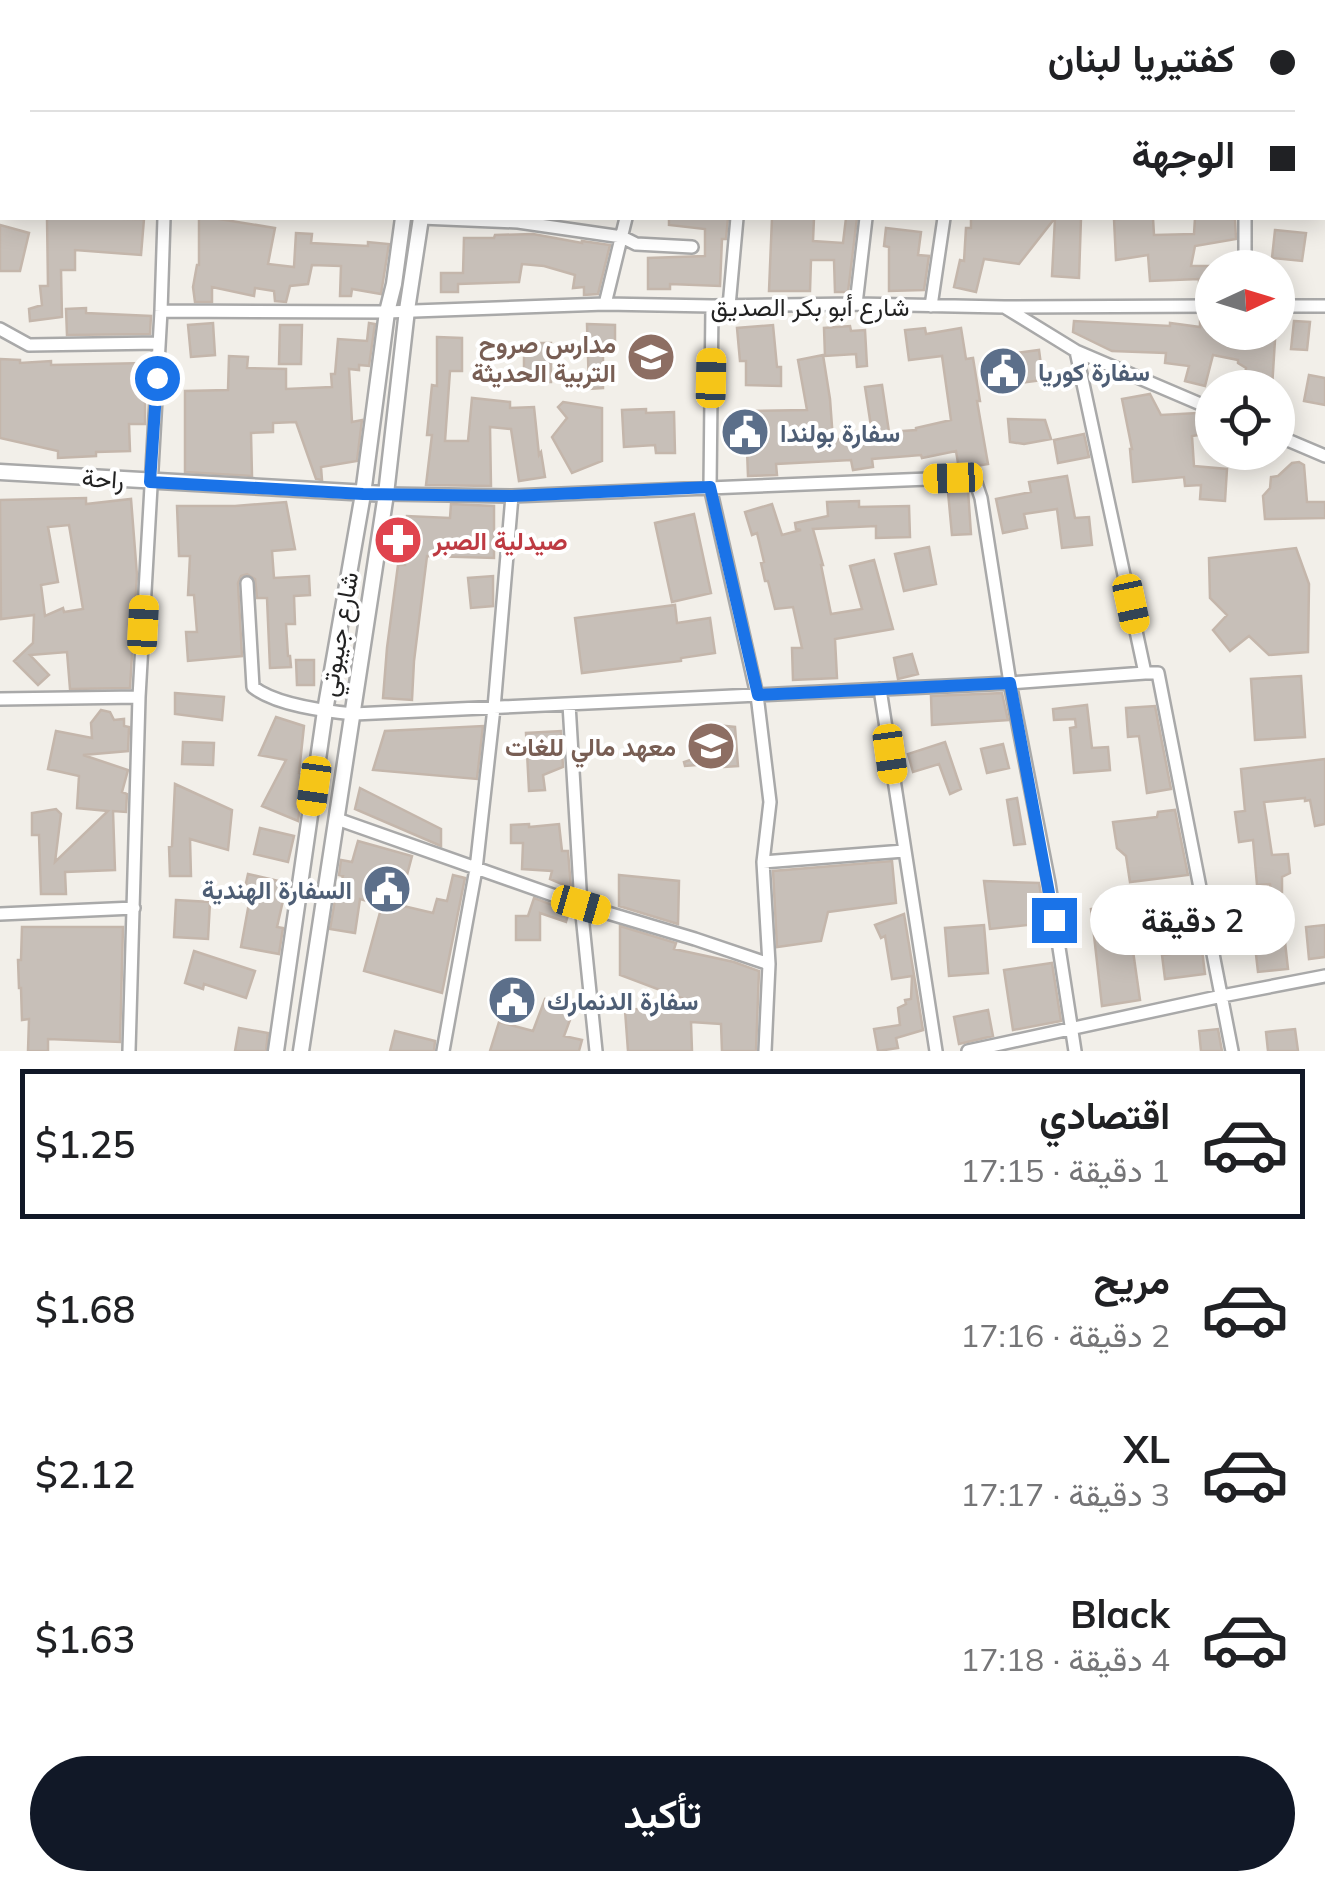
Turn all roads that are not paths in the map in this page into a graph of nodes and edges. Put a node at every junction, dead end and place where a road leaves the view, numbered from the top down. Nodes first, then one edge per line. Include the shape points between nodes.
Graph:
1 (164, 220) edge
2 (403, 220) edge
3 (421, 220) edge
4 (519, 220) edge
5 (626, 220) edge
6 (738, 220) edge
7 (866, 220) edge
8 (944, 220) edge
9 (1246, 220) edge
10 (622, 237) junction
11 (692, 247) dead end
12 (1245, 250) edge
13 (605, 304) junction
14 (856, 304) junction
15 (712, 306) junction
16 (728, 306) junction
17 (931, 306) junction
18 (1004, 306) junction
19 (1195, 306) edge
20 (1295, 306) edge
21 (1325, 306) edge
22 (161, 310) junction
23 (408, 310) junction
24 (387, 312) junction
25 (0, 329) edge
26 (159, 344) junction
27 (1076, 351) junction
28 (1195, 402) edge
29 (1295, 443) edge
30 (1325, 456) edge
31 (0, 472) edge
32 (150, 482) junction
33 (710, 487) junction
34 (363, 494) junction
35 (386, 494) junction
36 (512, 496) junction
37 (248, 583) dead end
38 (1145, 673) junction
39 (1010, 683) junction
40 (880, 689) junction
41 (758, 695) junction
42 (139, 697) junction
43 (0, 699) edge
44 (569, 704) junction
45 (494, 708) junction
46 (325, 711) junction
47 (354, 714) junction
48 (336, 819) junction
49 (904, 851) junction
50 (763, 862) junction
51 (476, 870) junction
52 (581, 905) junction
53 (134, 908) junction
54 (0, 914) edge
55 (768, 964) junction
56 (1325, 976) edge
57 (1222, 996) junction
58 (1070, 1029) junction
59 (129, 1051) edge
60 (276, 1051) edge
61 (300, 1051) edge
62 (443, 1051) edge
63 (596, 1051) edge
64 (765, 1051) edge
65 (936, 1051) edge
66 (968, 1051) edge
67 (1075, 1051) edge
68 (1232, 1051) edge

1 - 22 street
2 - 24 street, شارع جيبوتي
3 - 23 street, شارع جيبوتي
4 - 10 street
5 - 10 street
6 - 16 street
7 - 14 street
8 - 17 street
9 - 12 street
10 - 11 street
10 - 13 street
13 - 15 street, شارع أبو بكر الصديق
13 - 23 street, شارع أبو بكر الصديق
14 - 16 street, شارع أبو بكر الصديق
14 - 17 street, شارع أبو بكر الصديق
15 - 16 street, شارع أبو بكر الصديق
15 - 33 street
17 - 18 street, شارع أبو بكر الصديق
18 - 19 street, شارع أبو بكر الصديق
18 - 27 street
20 - 21 street
22 - 24 street, شارع أبو بكر الصديق
22 - 26 street
23 - 24 street, شارع أبو بكر الصديق
23 - 35 street, شارع جيبوتي
24 - 34 street, شارع جيبوتي
25 - 26 street via 29,345
26 - 32 street
27 - 28 street
27 - 38 street
29 - 30 street
31 - 32 street, راحة
32 - 34 street, راحة
32 - 42 street
33 - 36 street
33 - 39 street via 953,478 976,483
33 - 41 street
34 - 35 street, راحة
34 - 46 street, شارع جيبوتي
35 - 36 street
35 - 47 street, شارع جيبوتي
36 - 45 street
37 - 46 street via 253,687
38 - 39 street
38 - 57 street via 1158,673
39 - 40 street
39 - 58 street
40 - 41 street
40 - 49 street
41 - 44 street
41 - 50 street via 770,802
42 - 43 street
42 - 53 street
44 - 45 street
44 - 52 street
45 - 47 street
45 - 51 street
46 - 47 street
46 - 60 street, شارع جيبوتي
47 - 48 street, شارع جيبوتي
48 - 51 street
48 - 61 street, شارع جيبوتي
49 - 50 street
49 - 65 street
50 - 55 street
51 - 52 street
51 - 62 street
52 - 55 street
52 - 63 street
53 - 54 street
53 - 59 street
55 - 64 street
56 - 57 street
57 - 58 street
57 - 68 street
58 - 66 street
58 - 67 street

